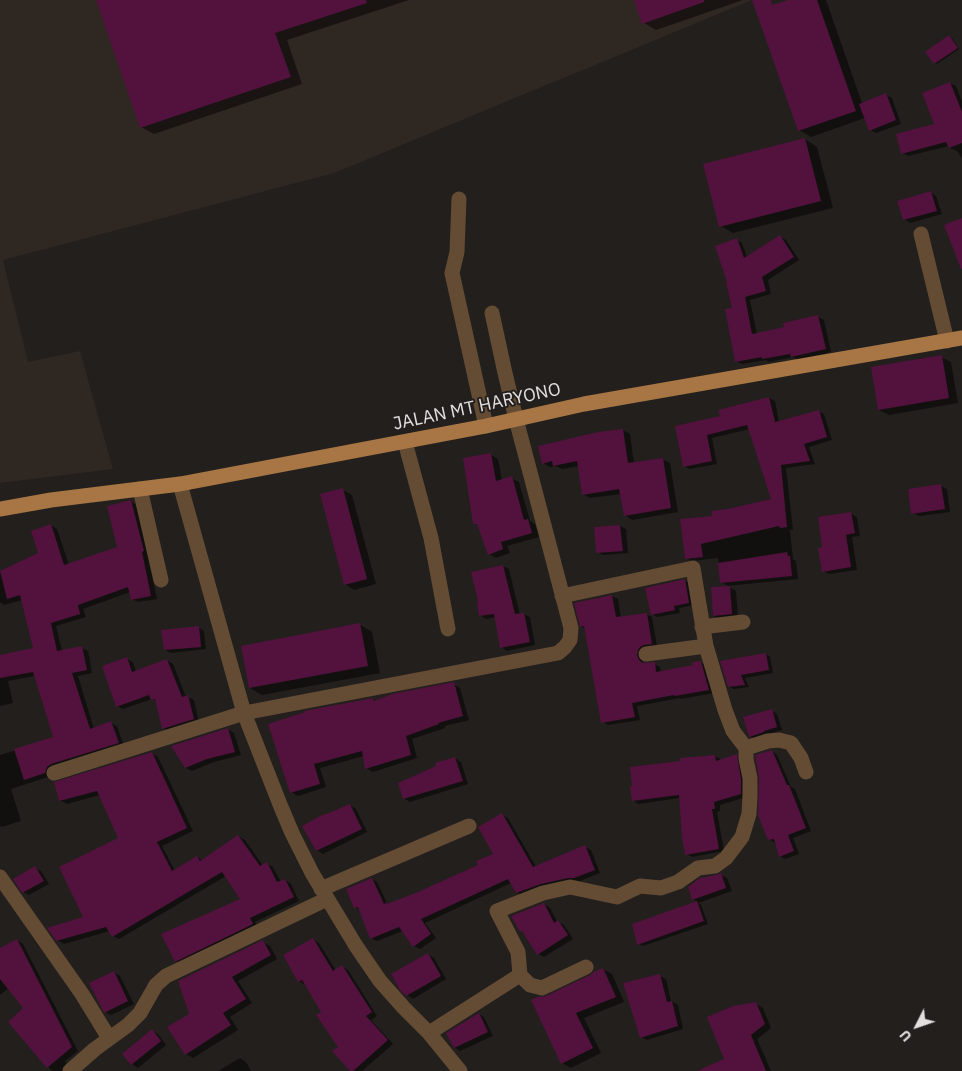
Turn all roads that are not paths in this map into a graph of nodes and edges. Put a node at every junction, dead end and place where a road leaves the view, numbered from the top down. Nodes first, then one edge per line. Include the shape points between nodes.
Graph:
1 (459, 199) dead end
2 (921, 234) dead end
3 (492, 313) dead end
4 (958, 340) edge
5 (516, 419) junction
6 (486, 426) junction
7 (405, 442) junction
8 (180, 484) junction
9 (140, 489) junction
10 (0, 509) edge
11 (161, 580) dead end
12 (562, 596) junction
13 (743, 622) dead end
14 (702, 627) junction
15 (448, 629) dead end
16 (706, 646) junction
17 (646, 654) dead end
18 (244, 713) junction
19 (746, 748) junction
20 (806, 772) dead end
21 (54, 773) dead end
22 (469, 826) dead end
23 (0, 877) edge
24 (324, 894) junction
25 (586, 967) dead end
26 (520, 975) junction
27 (428, 1032) junction
28 (109, 1038) junction
29 (70, 1071) edge
30 (460, 1071) edge

1 - 6 street via 457,252 452,272
2 - 4 street
3 - 5 street
4 - 5 main road, JALAN MT HARYONO via 653,391
5 - 6 main road, JALAN MT HARYONO
5 - 12 street
6 - 7 main road, JALAN MT HARYONO
7 - 8 main road, JALAN MT HARYONO
7 - 15 street via 431,538
8 - 9 main road, JALAN MT HARYONO
8 - 18 street
9 - 10 main road, JALAN MT HARYONO
9 - 11 street
12 - 14 street via 693,568
12 - 18 street via 571,628 570,640 558,653
13 - 14 street
14 - 16 street
16 - 17 street
16 - 19 street via 733,731
18 - 21 street
18 - 24 street via 280,807
19 - 20 street via 768,741 791,743
19 - 26 street via 750,778 749,814 742,836 726,858 715,866 698,868 678,882 661,888 640,886 616,897 570,887 542,893 497,911 518,952
22 - 24 street
23 - 28 street
24 - 27 street via 380,981
24 - 28 street via 166,976 156,984 140,1013
25 - 26 street via 542,988 530,984
26 - 27 street
27 - 30 street
28 - 29 street

